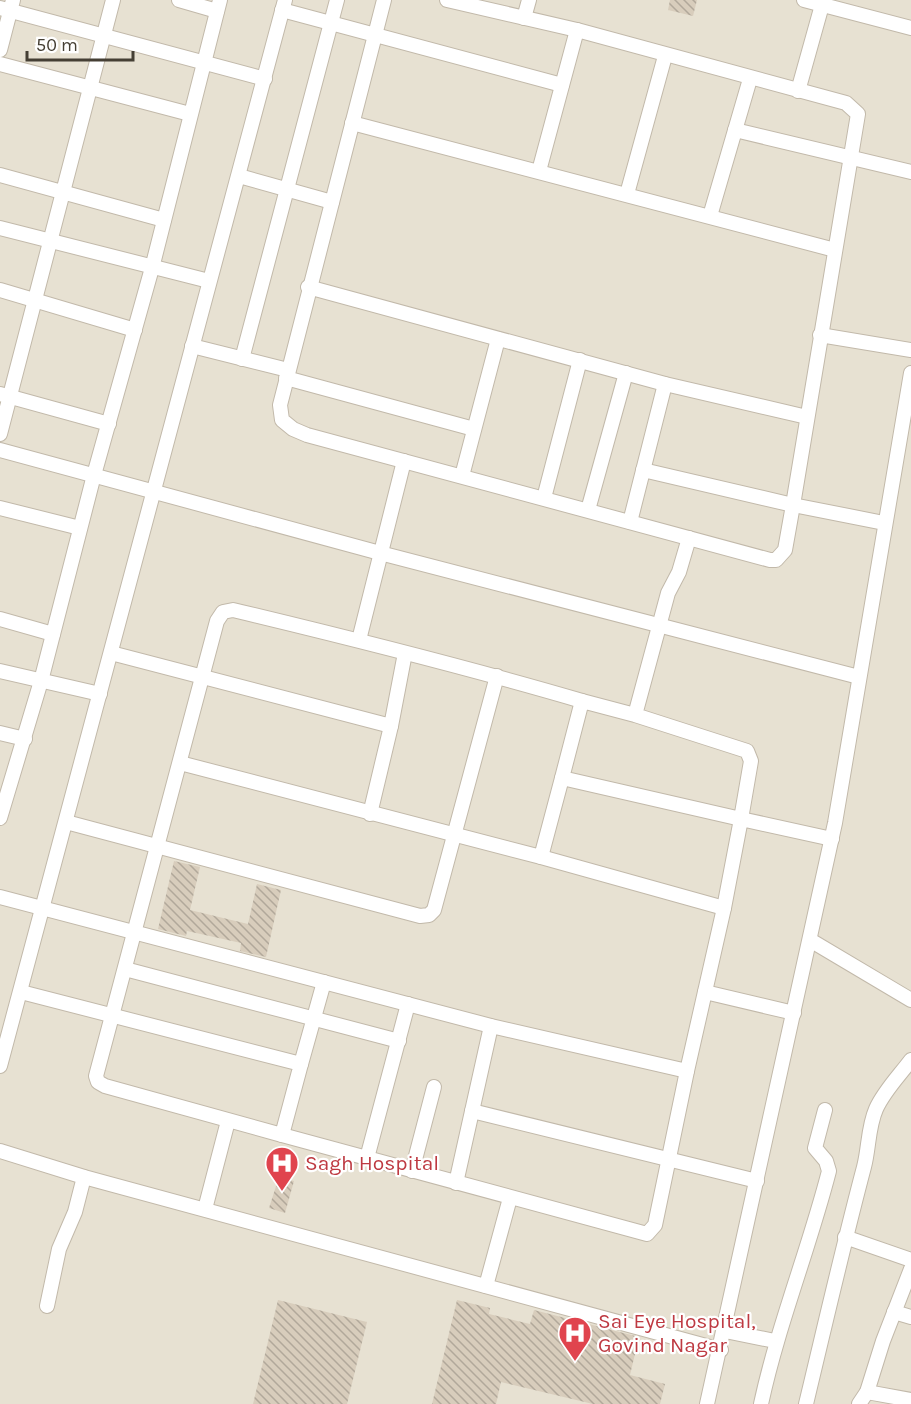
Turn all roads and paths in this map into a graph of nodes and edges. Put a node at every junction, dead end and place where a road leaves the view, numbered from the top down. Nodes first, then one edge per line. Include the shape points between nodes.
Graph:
1 (113, 0) edge
2 (179, 0) edge
3 (337, 0) edge
4 (384, 0) edge
5 (447, 0) edge
6 (529, 0) edge
7 (804, 0) edge
8 (284, 5) edge
9 (822, 5) junction
10 (8, 6) edge
11 (219, 6) edge
12 (524, 18) junction
13 (332, 24) junction
14 (911, 28) edge
15 (577, 30) junction
16 (373, 35) junction
17 (104, 36) junction
18 (0, 50) edge
19 (665, 56) junction
20 (204, 63) junction
21 (0, 64) edge
22 (750, 79) junction
23 (266, 80) junction
24 (562, 86) junction
25 (90, 89) junction
26 (798, 91) junction
27 (190, 114) junction
28 (352, 123) junction
29 (735, 130) junction
30 (851, 159) junction
31 (539, 171) junction
32 (911, 172) edge
33 (0, 175) edge
34 (239, 176) junction
35 (287, 190) junction
36 (63, 194) junction
37 (627, 194) junction
38 (332, 202) junction
39 (710, 216) junction
40 (164, 220) junction
41 (0, 228) edge
42 (51, 241) junction
43 (835, 250) junction
44 (152, 268) junction
45 (209, 281) junction
46 (308, 287) junction
47 (0, 290) edge
48 (34, 301) junction
49 (135, 330) junction
50 (820, 335) junction
51 (498, 339) junction
52 (192, 346) junction
53 (911, 350) edge
54 (242, 359) junction
55 (580, 360) junction
56 (626, 373) junction
57 (911, 373) edge
58 (287, 374) junction
59 (665, 384) junction
60 (5, 396) edge
61 (807, 417) junction
62 (109, 424) junction
63 (474, 429) junction
64 (0, 434) edge
65 (0, 450) edge
66 (404, 461) junction
67 (643, 470) junction
68 (94, 475) junction
69 (462, 476) junction
70 (152, 491) junction
71 (544, 498) junction
72 (793, 505) junction
73 (0, 508) edge
74 (588, 510) junction
75 (630, 522) junction
76 (884, 522) junction
77 (80, 528) junction
78 (689, 538) junction
79 (380, 553) junction
80 (0, 620) edge
81 (658, 626) junction
82 (53, 634) junction
83 (358, 640) junction
84 (111, 652) junction
85 (405, 653) junction
86 (0, 671) edge
87 (497, 676) junction
88 (203, 677) junction
89 (859, 677) junction
90 (41, 681) junction
91 (100, 694) junction
92 (582, 701) junction
93 (635, 715) junction
94 (391, 726) junction
95 (0, 733) edge
96 (25, 739) junction
97 (180, 763) junction
98 (562, 778) junction
99 (370, 813) junction
100 (0, 818) edge
101 (741, 819) junction
102 (66, 822) junction
103 (455, 835) junction
104 (832, 839) junction
105 (157, 846) junction
106 (541, 857) junction
107 (0, 897) edge
108 (44, 907) junction
109 (724, 908) junction
110 (134, 931) junction
111 (810, 940) junction
112 (124, 969) junction
113 (324, 982) junction
114 (21, 992) junction
115 (705, 992) junction
116 (911, 1000) edge
117 (408, 1004) junction
118 (794, 1012) junction
119 (112, 1016) junction
120 (7, 1017) edge
121 (314, 1019) junction
122 (491, 1026) junction
123 (399, 1041) junction
124 (911, 1060) edge
125 (301, 1064) junction
126 (0, 1066) edge
127 (687, 1071) junction
128 (434, 1087) dead end
129 (825, 1110) dead end
130 (472, 1111) junction
131 (228, 1121) junction
132 (282, 1135) junction
133 (0, 1151) edge
134 (367, 1158) junction
135 (669, 1161) junction
136 (412, 1171) junction
137 (84, 1177) junction
138 (757, 1181) junction
139 (456, 1183) junction
140 (510, 1198) junction
141 (205, 1209) junction
142 (845, 1237) junction
143 (911, 1260) edge
144 (911, 1269) edge
145 (486, 1286) junction
146 (47, 1306) dead end
147 (894, 1312) junction
148 (911, 1317) edge
149 (725, 1330) junction
150 (775, 1341) junction
151 (721, 1350) junction
152 (863, 1398) edge
153 (911, 1400) edge
154 (707, 1404) edge
155 (761, 1404) edge
156 (806, 1404) edge

1 - 17 street
2 - 11 street
3 - 13 street
4 - 16 street
5 - 12 street
6 - 12 street
7 - 9 street
8 - 13 street
8 - 23 street
9 - 14 street
9 - 26 street
10 - 17 street
10 - 18 street
11 - 20 street
12 - 15 street
13 - 16 street
13 - 35 street
15 - 19 street
15 - 24 street
16 - 24 street
16 - 28 street
17 - 20 street
17 - 25 street
19 - 22 street
19 - 37 street
20 - 23 street
20 - 27 street
21 - 25 street
22 - 26 street
22 - 29 street
23 - 34 street
24 - 31 street
25 - 27 street
25 - 36 street
26 - 30 street via 854,108 859,124
27 - 40 street
28 - 31 street
28 - 38 street
29 - 30 street
29 - 39 street
30 - 32 street
30 - 43 street
31 - 37 street
33 - 36 street
34 - 35 street
34 - 45 street
35 - 38 street
35 - 54 street
36 - 40 street
36 - 42 street
37 - 39 street
38 - 46 street
39 - 43 street
40 - 44 street
41 - 42 street
42 - 44 street
42 - 48 street
43 - 50 street
44 - 45 street
44 - 49 street
45 - 52 street
46 - 51 street
46 - 58 street
47 - 48 street
48 - 49 street
48 - 60 street
49 - 62 street
50 - 53 street
50 - 61 street
51 - 55 street
51 - 63 street
52 - 54 street
52 - 70 street
54 - 58 street
55 - 56 street
55 - 71 street
56 - 59 street
56 - 74 street
57 - 76 street
58 - 63 street
58 - 66 street via 280,405 282,420 293,429
59 - 61 street
59 - 67 street
60 - 62 street
60 - 64 street
61 - 72 street
62 - 68 street
63 - 69 street
65 - 68 street
66 - 69 street
66 - 79 street
67 - 72 street
67 - 75 street
68 - 70 street
68 - 77 street
69 - 71 street
70 - 79 street
70 - 84 street
71 - 74 street
72 - 76 street
72 - 78 street via 784,550 776,560
73 - 77 street
74 - 75 street
75 - 78 street
76 - 89 street
77 - 82 street
78 - 81 street
79 - 81 street
79 - 83 street
80 - 82 street
81 - 89 street
81 - 93 street
82 - 90 street
83 - 85 street
83 - 88 street via 233,610 223,612
84 - 88 street
84 - 91 street
85 - 87 street
85 - 94 street
86 - 90 street
87 - 92 street
87 - 103 street
88 - 94 street
88 - 97 street
89 - 104 street
90 - 91 street
90 - 96 street
91 - 102 street
92 - 93 street
92 - 98 street
93 - 101 street via 747,751 751,761
94 - 99 street
95 - 96 street
96 - 100 street
97 - 99 street
97 - 105 street
98 - 101 street
98 - 106 street
99 - 103 street
101 - 104 street
101 - 109 street
102 - 105 street
102 - 108 street
103 - 105 street via 434,910 420,916
103 - 106 street
104 - 111 street
105 - 110 street
106 - 109 street
107 - 108 street
108 - 110 street
108 - 114 street
109 - 115 street
110 - 112 street
110 - 113 street
111 - 116 street
111 - 118 street
112 - 119 street
112 - 121 street
113 - 117 street
113 - 121 street
114 - 119 street
114 - 120 street
115 - 118 street
115 - 127 street
117 - 122 street
117 - 123 street
118 - 138 street
119 - 125 street
119 - 131 street via 96,1076 98,1082
120 - 126 street
121 - 123 street
121 - 125 street
122 - 127 street
122 - 130 street
123 - 134 street
124 - 142 street via 873,1116 866,1161
125 - 132 street
127 - 135 street
128 - 136 street
129 - 150 street via 815,1148 829,1171 811,1238
130 - 135 street
130 - 139 street
131 - 132 street
131 - 141 street
132 - 134 street
133 - 137 street
134 - 136 street
135 - 138 street
135 - 140 street via 655,1225 647,1234
136 - 139 street
137 - 141 street
137 - 146 street via 59,1249
138 - 149 street
139 - 140 street
140 - 145 street
141 - 145 street
142 - 143 street
142 - 156 street
144 - 147 street
145 - 151 street
147 - 148 street
147 - 152 street
149 - 150 street
149 - 151 street
150 - 155 street
151 - 154 street
152 - 153 street

